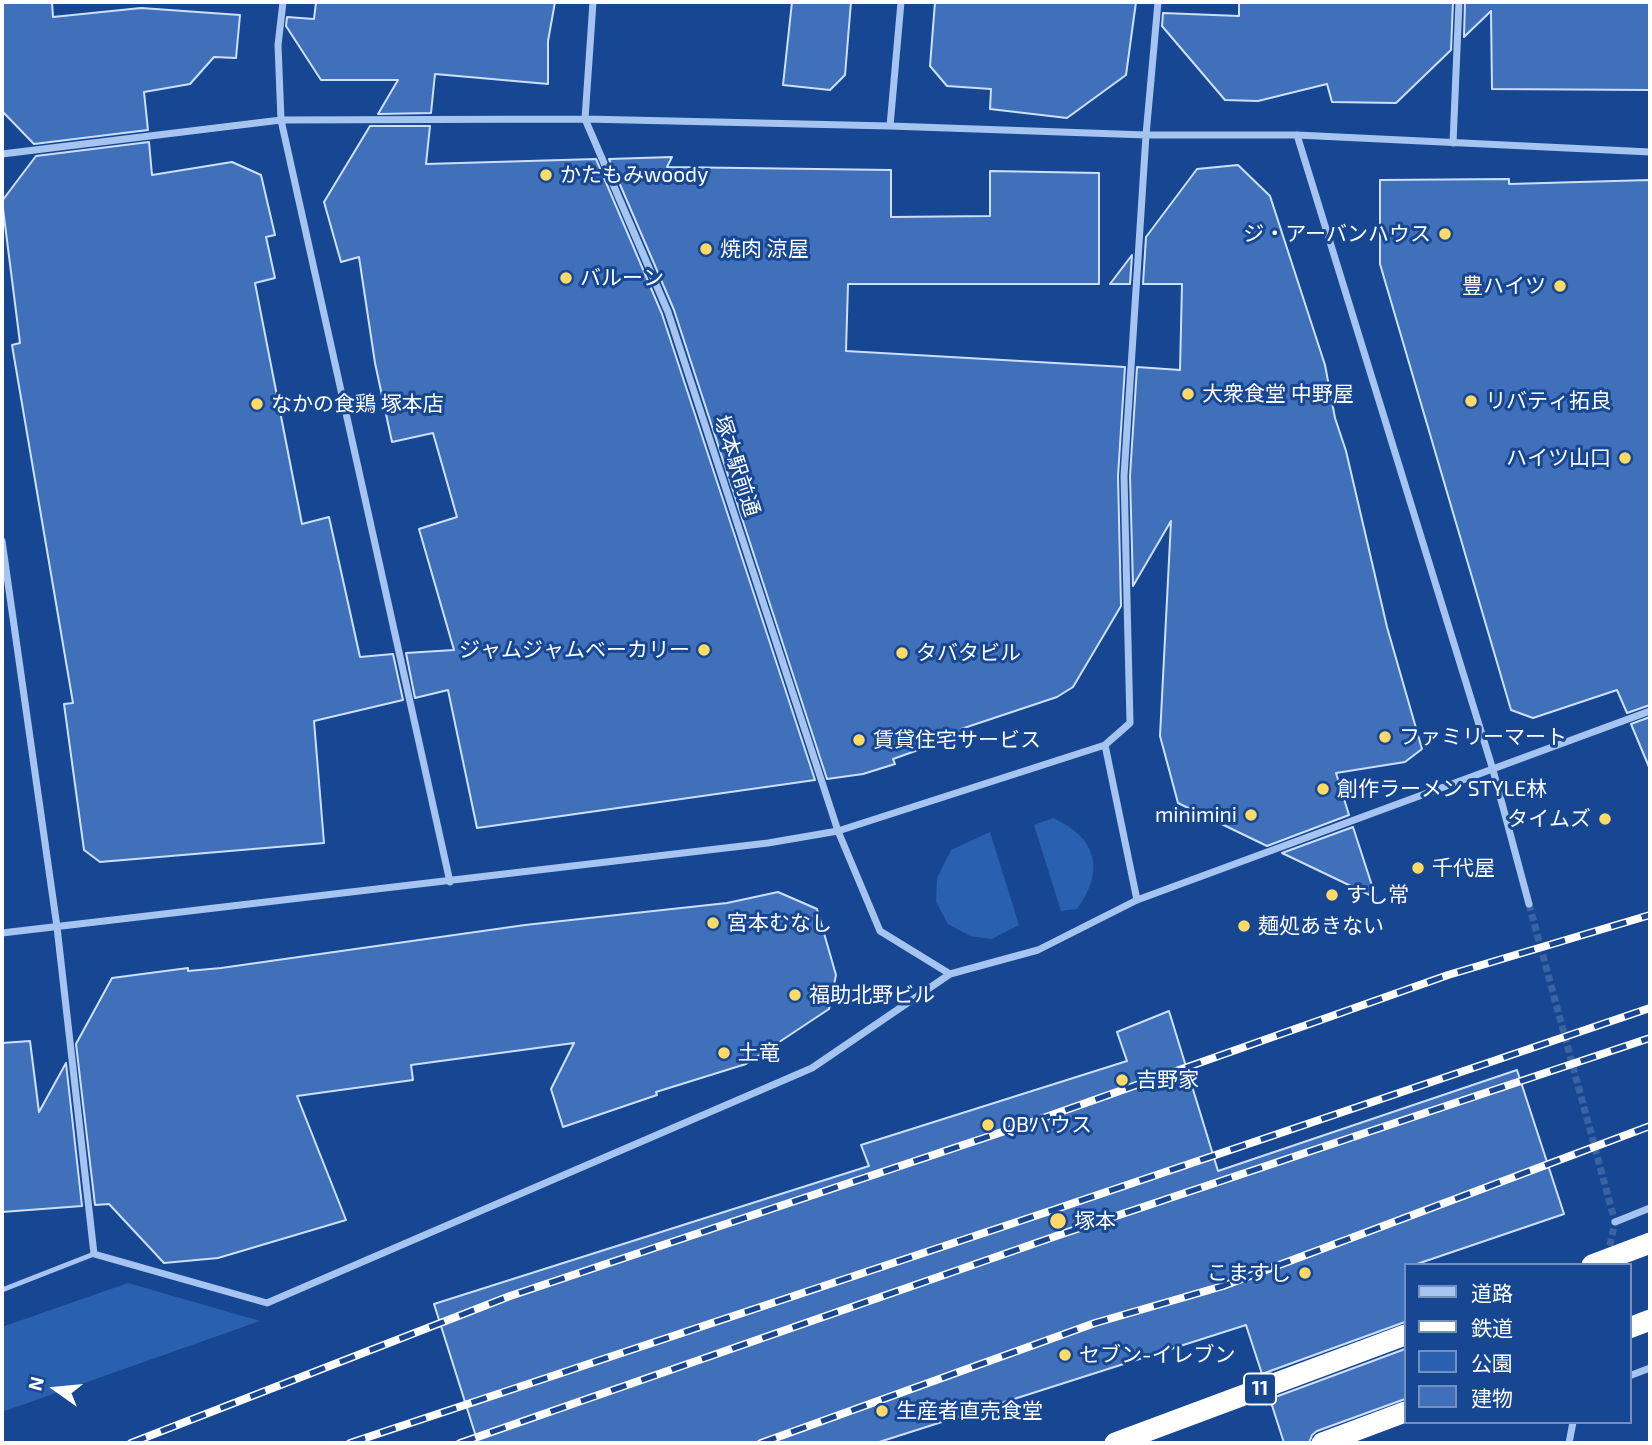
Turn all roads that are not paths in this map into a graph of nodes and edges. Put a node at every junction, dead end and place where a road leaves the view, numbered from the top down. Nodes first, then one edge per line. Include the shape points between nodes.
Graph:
1 (283, 2) edge
2 (593, 2) edge
3 (901, 2) edge
4 (1158, 2) edge
5 (1458, 2) edge
6 (281, 120) junction
7 (585, 120) junction
8 (890, 126) junction
9 (1146, 135) junction
10 (1297, 135) junction
11 (1453, 142) junction
12 (1650, 152) edge
13 (2, 154) edge
14 (2, 541) edge
15 (1650, 711) edge
16 (1105, 745) junction
17 (1493, 770) junction
18 (838, 831) junction
19 (450, 882) junction
20 (1137, 900) junction
21 (1529, 904) tunnel mouth
22 (57, 927) junction
23 (2, 933) edge
24 (950, 974) junction
25 (1650, 1208) edge
26 (1615, 1222) dead end
27 (1650, 1243) edge
28 (94, 1254) junction
29 (1597, 1263) edge
30 (2, 1290) edge
31 (1650, 1320) edge
32 (1631, 1327) edge
33 (1404, 1335) edge
34 (1650, 1368) edge
35 (1631, 1375) edge
36 (1404, 1412) edge
37 (1573, 1424) edge
38 (1115, 1443) edge
39 (1322, 1443) edge
40 (1569, 1443) edge

1 - 6 street via 278,45
2 - 7 street
3 - 8 street
4 - 9 street
5 - 11 street
6 - 7 street
6 - 13 street
6 - 19 street
7 - 8 street
7 - 18 street, 塚本駅前通 via 668,312
8 - 9 street
9 - 10 street
9 - 16 street via 1124,476 1130,723
10 - 11 street
10 - 17 street
11 - 12 street
14 - 22 street
15 - 17 street
16 - 18 street
16 - 20 street
17 - 20 street
17 - 21 street
18 - 19 street
18 - 24 street, 塚本駅前通 via 880,931
19 - 22 street
20 - 24 street via 1038,950
22 - 23 street
22 - 28 street
24 - 28 street via 812,1068 267,1303
25 - 26 street
27 - 29 highway, bridge
28 - 30 lane
31 - 32 highway
33 - 38 highway, 11
34 - 35 street
36 - 39 highway
37 - 40 street

